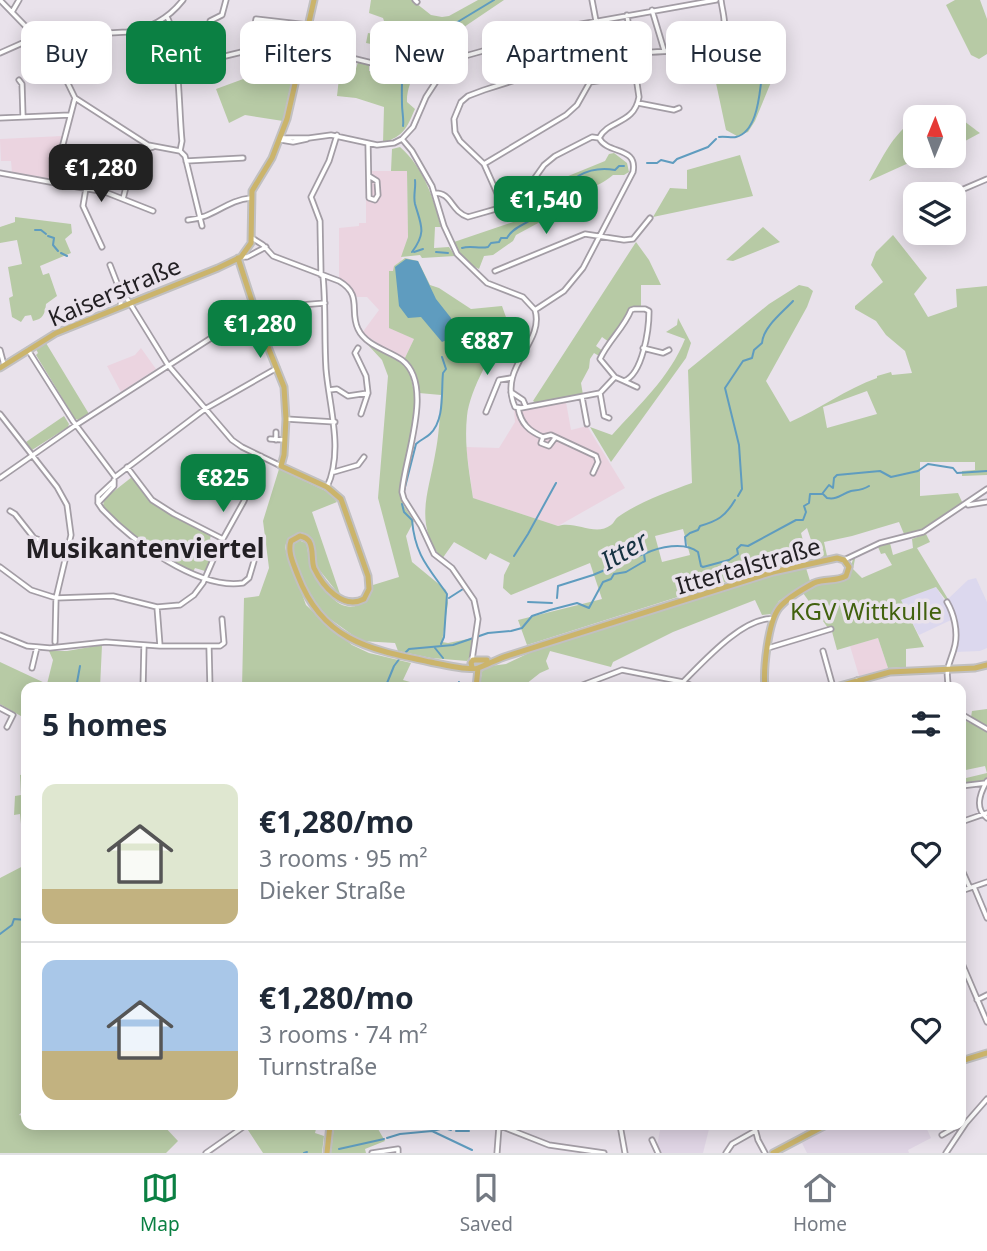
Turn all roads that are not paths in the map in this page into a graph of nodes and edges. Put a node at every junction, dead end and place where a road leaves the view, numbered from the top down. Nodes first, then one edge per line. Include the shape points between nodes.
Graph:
1 (19, 0) edge
2 (183, 0) edge
3 (226, 0) edge
4 (314, 0) edge
5 (592, 0) edge
6 (718, 0) edge
7 (1, 2) edge
8 (652, 10) junction
9 (12, 12) junction
10 (627, 15) junction
11 (167, 17) junction
12 (21, 21) edge
13 (158, 21) edge
14 (170, 21) edge
15 (210, 21) edge
16 (256, 21) edge
17 (277, 21) edge
18 (309, 21) edge
19 (596, 21) joint
20 (628, 21) edge
21 (21, 44) edge
22 (664, 50) junction
23 (482, 51) edge
24 (652, 51) edge
25 (0, 53) edge
26 (19, 79) dead end
27 (68, 84) edge
28 (177, 84) edge
29 (294, 84) edge
30 (504, 84) edge
31 (589, 84) edge
32 (637, 84) edge
33 (75, 98) junction
34 (638, 103) junction
35 (678, 108) dead end
36 (70, 115) junction
37 (23, 117) junction
38 (0, 118) edge
39 (284, 129) junction
40 (337, 135) junction
41 (294, 138) junction
42 (309, 138) junction
43 (599, 138) junction
44 (280, 139) junction
45 (402, 139) junction
46 (368, 144) junction
47 (150, 146) junction
48 (62, 148) junction
49 (135, 150) junction
50 (180, 151) junction
51 (243, 158) dead end
52 (186, 161) junction
53 (484, 164) junction
54 (0, 173) edge
55 (369, 176) junction
56 (987, 179) edge
57 (65, 184) junction
58 (86, 188) junction
59 (966, 188) edge
60 (434, 193) junction
61 (251, 198) junction
62 (123, 199) junction
63 (500, 207) junction
64 (152, 211) dead end
65 (650, 218) dead end
66 (202, 219) junction
67 (188, 220) dead end
68 (202, 226) dead end
69 (601, 235) junction
70 (252, 238) junction
71 (102, 247) dead end
72 (265, 247) junction
73 (240, 258) junction
74 (110, 265) dead end
75 (495, 271) dead end
76 (322, 276) junction
77 (120, 291) junction
78 (130, 303) junction
79 (325, 303) junction
80 (120, 307) junction
81 (254, 307) junction
82 (535, 310) junction
83 (358, 348) dead end
84 (643, 348) junction
85 (0, 350) edge
86 (28, 350) junction
87 (669, 350) dead end
88 (168, 365) junction
89 (2, 366) edge
90 (277, 368) junction
91 (615, 377) junction
92 (511, 378) junction
93 (624, 381) junction
94 (637, 387) dead end
95 (330, 390) junction
96 (511, 392) junction
97 (368, 393) junction
98 (600, 393) junction
99 (582, 397) junction
100 (526, 407) junction
101 (518, 408) junction
102 (205, 409) junction
103 (486, 412) dead end
104 (0, 414) edge
105 (361, 414) dead end
106 (609, 418) dead end
107 (286, 419) junction
108 (335, 422) junction
109 (587, 424) dead end
110 (76, 425) junction
111 (276, 432) dead end
112 (556, 437) junction
113 (543, 438) junction
114 (270, 439) dead end
115 (276, 440) junction
116 (285, 440) junction
117 (31, 455) junction
118 (261, 456) junction
119 (364, 457) dead end
120 (281, 466) junction
121 (127, 467) junction
122 (334, 472) junction
123 (593, 473) dead end
124 (0, 478) edge
125 (115, 479) junction
126 (327, 486) junction
127 (987, 489) edge
128 (987, 502) edge
129 (966, 505) junction
130 (10, 511) dead end
131 (223, 539) junction
132 (68, 549) junction
133 (257, 551) dead end
134 (844, 560) junction
135 (0, 567) edge
136 (205, 579) junction
137 (56, 598) junction
138 (947, 602) dead end
139 (157, 607) junction
140 (773, 618) junction
141 (222, 619) dead end
142 (831, 629) dead end
143 (0, 635) edge
144 (55, 642) junction
145 (144, 645) junction
146 (160, 646) junction
147 (37, 647) junction
148 (209, 647) junction
149 (50, 648) junction
150 (59, 648) junction
151 (768, 648) junction
152 (822, 651) dead end
153 (475, 664) junction
154 (987, 665) edge
155 (32, 668) dead end
156 (947, 668) junction
157 (857, 680) joint
158 (143, 682) edge
159 (209, 682) edge
160 (475, 682) edge
161 (589, 682) edge
162 (683, 682) joint
163 (765, 682) edge
164 (831, 682) edge
165 (850, 682) edge
166 (948, 682) edge
167 (0, 708) edge
168 (966, 717) edge
169 (7, 727) dead end
170 (987, 729) edge
171 (986, 782) edge
172 (966, 785) edge
173 (985, 815) edge
174 (966, 821) edge
175 (966, 877) edge
176 (987, 881) edge
177 (972, 888) junction
178 (966, 890) edge
179 (987, 918) edge
180 (966, 973) edge
181 (987, 995) edge
182 (977, 1000) junction
183 (987, 1022) edge
184 (987, 1054) edge
185 (966, 1060) edge
186 (987, 1098) edge
187 (966, 1120) edge
188 (240, 1130) edge
189 (329, 1130) edge
190 (499, 1130) edge
191 (510, 1130) edge
192 (621, 1130) edge
193 (752, 1130) edge
194 (756, 1130) edge
195 (817, 1130) edge
196 (951, 1130) edge
197 (959, 1130) edge
198 (942, 1135) dead end
199 (652, 1140) dead end
200 (398, 1151) edge
201 (206, 1153) edge
202 (327, 1153) edge
203 (372, 1153) edge
204 (497, 1153) edge
205 (604, 1153) edge
206 (625, 1153) edge
207 (658, 1153) edge
208 (726, 1153) edge
209 (765, 1153) edge
210 (773, 1153) edge
211 (946, 1153) edge

1 - 9 street
2 - 11 street
3 - 15 street via 222,15
4 - 18 main road
5 - 19 street
6 - 8 street
6 - 22 street via 724,27 720,38 707,46
7 - 9 street
8 - 10 street
8 - 22 street
9 - 12 street
10 - 19 street
10 - 20 street
11 - 13 street
11 - 14 street
16 - 17 street
21 - 25 street
22 - 24 street
23 - 45 street via 457,61 439,76
26 - 37 street
27 - 33 street
28 - 50 street
29 - 39 main road
30 - 53 street via 468,96 456,113 455,132
31 - 53 street via 566,115
32 - 34 street
33 - 36 street
33 - 47 street
34 - 35 street
34 - 43 street via 629,117
36 - 37 street
36 - 48 street
37 - 38 street
39 - 41 street
39 - 44 main road
40 - 42 street
40 - 46 street
40 - 76 street via 311,201 321,227
41 - 42 street
41 - 44 street
42 - 44 street
43 - 63 street via 592,137 555,156 517,203
43 - 69 street via 605,146 630,156 635,166
44 - 61 main road
45 - 46 street
45 - 60 street
46 - 55 street
47 - 49 street
47 - 50 street
48 - 49 street
48 - 57 street
49 - 62 street
50 - 52 street
51 - 52 street
52 - 66 street
53 - 63 street
54 - 57 street
55 - 55 street via 369,198 375,200 377,181
56 - 59 street
57 - 58 street
58 - 62 street
58 - 71 street via 83,206
60 - 63 street via 446,196 456,212 468,217
60 - 82 street via 450,242 464,263 487,283 523,297
61 - 66 street
61 - 70 main road
62 - 64 street
65 - 69 street via 633,239
66 - 67 street
66 - 68 street
69 - 75 street via 584,233
69 - 82 street via 574,281
70 - 72 street
70 - 73 main road
72 - 73 street, Kaiserstraße
72 - 76 street via 273,256
73 - 78 main road, Kaiserstraße
73 - 81 main road
74 - 77 street
76 - 79 street
76 - 153 street via 339,281 350,291 357,328 368,341 402,360 413,378 416,416 402,487 404,499 434,554 452,568 471,595 478,619
77 - 78 street
77 - 80 street
78 - 80 main road, Kaiserstraße
78 - 88 street
79 - 81 street
79 - 95 street
80 - 86 main road, Kaiserstraße via 56,333
81 - 88 street
81 - 90 main road
82 - 92 street via 535,328
83 - 97 street via 355,353
84 - 87 street
84 - 91 street via 649,312 634,309 600,359
84 - 93 street via 638,367
85 - 89 street
86 - 89 main road, Kaiserstraße
86 - 110 street
88 - 102 street
88 - 110 street
90 - 102 street
90 - 107 main road via 284,387
91 - 93 street
91 - 98 street
92 - 96 street
92 - 103 street via 499,380
93 - 94 street
95 - 97 street via 348,396
95 - 108 street
96 - 100 street
96 - 101 street
97 - 105 street
98 - 99 street
98 - 106 street via 604,416
99 - 100 street
99 - 109 street
100 - 101 street
101 - 113 street via 524,425
102 - 118 street via 239,446
102 - 121 street
104 - 117 street
107 - 108 street
107 - 116 main road
108 - 122 street
110 - 117 street
110 - 125 street
111 - 115 street
112 - 113 street
112 - 113 street via 549,446 541,443
112 - 123 street via 596,456
114 - 115 street
115 - 116 street
116 - 120 main road
117 - 124 street
117 - 132 street via 67,505
118 - 120 street
118 - 131 street
119 - 122 street via 358,465
120 - 126 main road
121 - 125 street
121 - 131 street via 152,500
122 - 126 street
125 - 136 street via 113,488 98,503 113,520 162,557
126 - 153 main road, Ittertalstraße via 341,499 369,589 360,601 340,599 314,567 309,541 300,536 289,547 310,603 365,647 441,664
127 - 129 street, Ittertalstraße
128 - 129 street
129 - 134 street, Ittertalstraße via 923,532 880,543
130 - 132 street via 34,538
131 - 136 street
132 - 137 street
133 - 136 street via 243,583
134 - 140 main road via 849,567 846,576 808,587 785,602
134 - 153 main road, Ittertalstraße via 773,572
135 - 137 street via 31,590
136 - 139 street via 188,600
137 - 139 street via 113,596
137 - 144 street
138 - 156 street via 954,617 955,640
139 - 146 street
140 - 151 main road
140 - 162 street via 762,618 730,637
141 - 148 street via 224,643
142 - 151 street
143 - 147 street
144 - 149 street
144 - 150 street
145 - 146 street
145 - 150 street via 106,642
145 - 158 street
146 - 148 street
147 - 149 street
147 - 155 street
148 - 159 street
149 - 150 street
151 - 163 main road
152 - 164 street
153 - 160 main road
154 - 156 main road
156 - 157 main road via 890,672
156 - 166 street
157 - 165 main road
161 - 162 street via 616,670 628,670
167 - 169 street via 13,715
168 - 170 street
171 - 172 street
171 - 173 street via 979,798
173 - 174 street
175 - 177 street
176 - 177 street
177 - 178 street
177 - 179 street
180 - 182 street
181 - 182 street
182 - 183 street
184 - 185 main road
186 - 187 street
188 - 201 street
189 - 202 main road
190 - 204 street
191 - 205 street via 549,1145
192 - 206 street
193 - 208 street
194 - 209 street
195 - 210 main road
196 - 198 street
197 - 211 street
199 - 207 street
200 - 203 street

